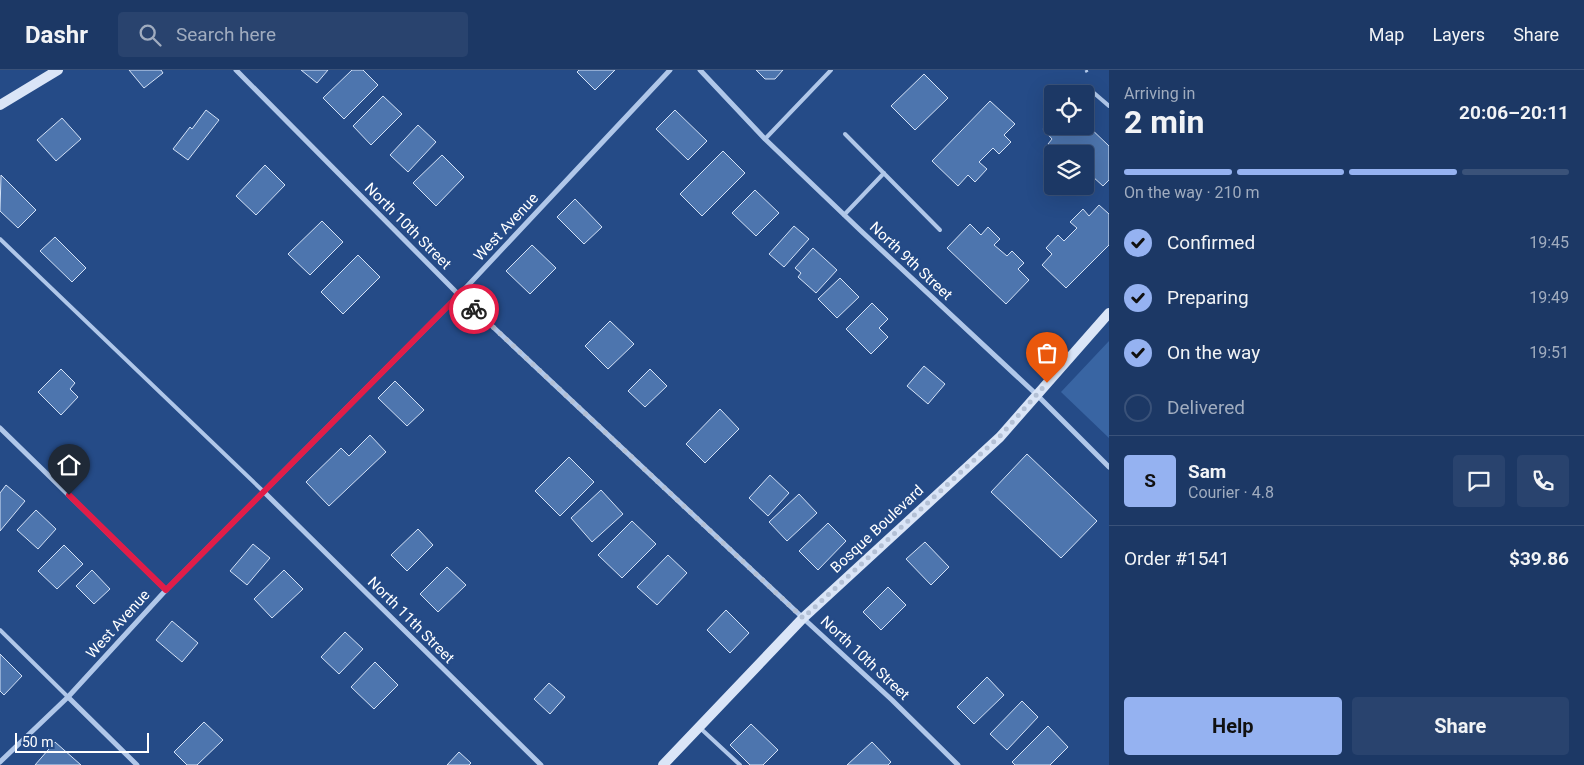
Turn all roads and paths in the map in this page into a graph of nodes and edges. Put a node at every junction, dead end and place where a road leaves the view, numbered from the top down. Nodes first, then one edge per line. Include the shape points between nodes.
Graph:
1 (58, 70) edge
2 (236, 70) edge
3 (670, 70) edge
4 (700, 70) edge
5 (831, 70) edge
6 (1094, 92) edge
7 (0, 105) edge
8 (1109, 106) edge
9 (845, 134) dead end
10 (765, 139) junction
11 (884, 173) junction
12 (844, 215) junction
13 (940, 230) dead end
14 (0, 240) edge
15 (459, 295) junction
16 (1109, 314) edge
17 (1037, 394) junction
18 (0, 428) edge
19 (1109, 467) edge
20 (264, 492) junction
21 (166, 590) junction
22 (803, 618) junction
23 (0, 630) edge
24 (68, 697) junction
25 (699, 727) junction
26 (0, 762) edge
27 (137, 765) edge
28 (541, 765) edge
29 (662, 765) edge
30 (740, 765) edge
31 (958, 765) edge

1 - 7 main road
2 - 15 street, North 10th Street
3 - 15 street, West Avenue
4 - 10 street, North 9th Street
5 - 10 lane
6 - 8 lane
9 - 11 lane
10 - 12 street, North 9th Street
11 - 12 lane
11 - 13 lane
12 - 17 street, North 9th Street
14 - 20 lane
15 - 20 street, West Avenue
15 - 22 street, North 10th Street
16 - 17 main road, Bosque Boulevard
17 - 19 street, North 9th Street
17 - 22 main road, Bosque Boulevard via 1000,436
18 - 21 street
20 - 21 street, West Avenue
20 - 28 street, North 11th Street
21 - 24 street, West Avenue
22 - 25 main road, Bosque Boulevard
22 - 31 street, North 10th Street
23 - 24 lane
24 - 26 street, West Avenue
24 - 27 street
25 - 29 main road, Bosque Boulevard
25 - 30 lane

